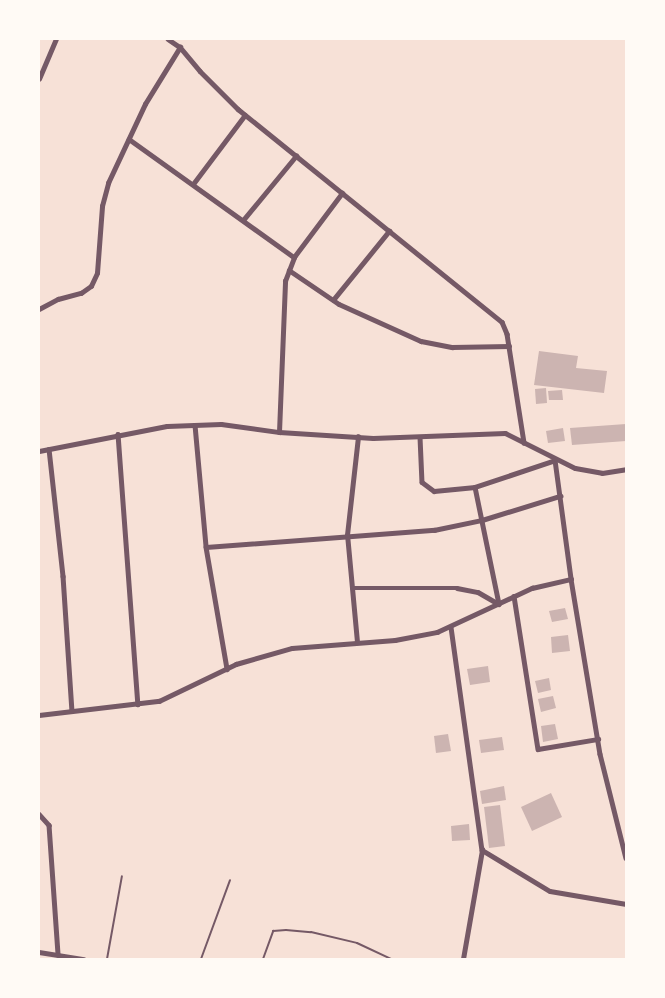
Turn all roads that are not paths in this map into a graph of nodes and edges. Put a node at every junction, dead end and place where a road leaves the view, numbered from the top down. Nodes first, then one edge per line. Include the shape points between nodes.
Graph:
1 (56, 39) edge
2 (168, 39) edge
3 (180, 47) junction
4 (40, 70) edge
5 (39, 79) edge
6 (245, 115) junction
7 (129, 139) junction
8 (296, 156) junction
9 (194, 184) junction
10 (342, 193) junction
11 (244, 219) junction
12 (389, 231) junction
13 (294, 257) junction
14 (289, 270) junction
15 (333, 300) junction
16 (39, 309) edge
17 (509, 346) junction
18 (195, 425) junction
19 (279, 432) junction
20 (118, 434) junction
21 (358, 437) junction
22 (420, 437) junction
23 (524, 443) junction
24 (39, 446) edge
25 (49, 449) junction
26 (39, 451) edge
27 (555, 460) junction
28 (626, 469) edge
29 (475, 487) junction
30 (560, 496) junction
31 (482, 520) junction
32 (346, 536) junction
33 (206, 547) junction
34 (571, 579) junction
35 (351, 588) junction
36 (514, 597) junction
37 (499, 603) junction
38 (452, 627) junction
39 (357, 642) junction
40 (227, 669) junction
41 (138, 704) junction
42 (72, 711) junction
43 (39, 715) edge
44 (598, 739) junction
45 (39, 814) edge
46 (482, 850) junction
47 (626, 858) edge
48 (122, 876) dead end
49 (230, 880) dead end
50 (626, 904) edge
51 (39, 952) edge
52 (58, 955) junction
53 (83, 959) edge
54 (107, 959) edge
55 (201, 959) edge
56 (263, 959) edge
57 (392, 959) edge
58 (463, 959) edge

1 - 4 street
2 - 3 street
3 - 6 street
3 - 7 street
4 - 5 street
6 - 8 street
6 - 9 street
7 - 9 street
7 - 16 street via 108,183 102,206 97,273 91,286
8 - 10 street
8 - 11 street
9 - 11 street
10 - 12 street
10 - 13 street
11 - 13 street
12 - 15 street
12 - 17 street via 502,322
13 - 14 street
14 - 15 street
14 - 19 street via 285,281
15 - 17 street via 421,341 452,347
17 - 23 street
18 - 19 street via 221,424
18 - 20 street
18 - 33 street
19 - 21 street
20 - 25 street
20 - 41 street
21 - 22 street
21 - 32 street
22 - 23 street via 505,433
22 - 29 street via 422,482 427,488 447,492
23 - 27 street
24 - 26 street
25 - 26 street
25 - 42 street
27 - 28 street via 602,473
27 - 29 street
27 - 30 street
29 - 31 street
30 - 31 street
30 - 34 street
31 - 32 street via 434,530
31 - 37 street
32 - 33 street
32 - 35 street
33 - 40 street
34 - 36 street via 532,588
34 - 44 street
35 - 37 street via 457,588 478,592
35 - 39 street
36 - 37 street
36 - 44 street via 538,749
37 - 38 street
38 - 39 street via 395,640
38 - 46 street
39 - 40 street via 263,654
40 - 41 street via 159,701
41 - 42 street
42 - 43 street
44 - 47 street
45 - 52 street via 49,825
46 - 50 street via 550,891
46 - 58 street
48 - 54 lane
49 - 55 lane
51 - 52 street
52 - 53 street
56 - 57 lane via 273,931 286,930 357,943

